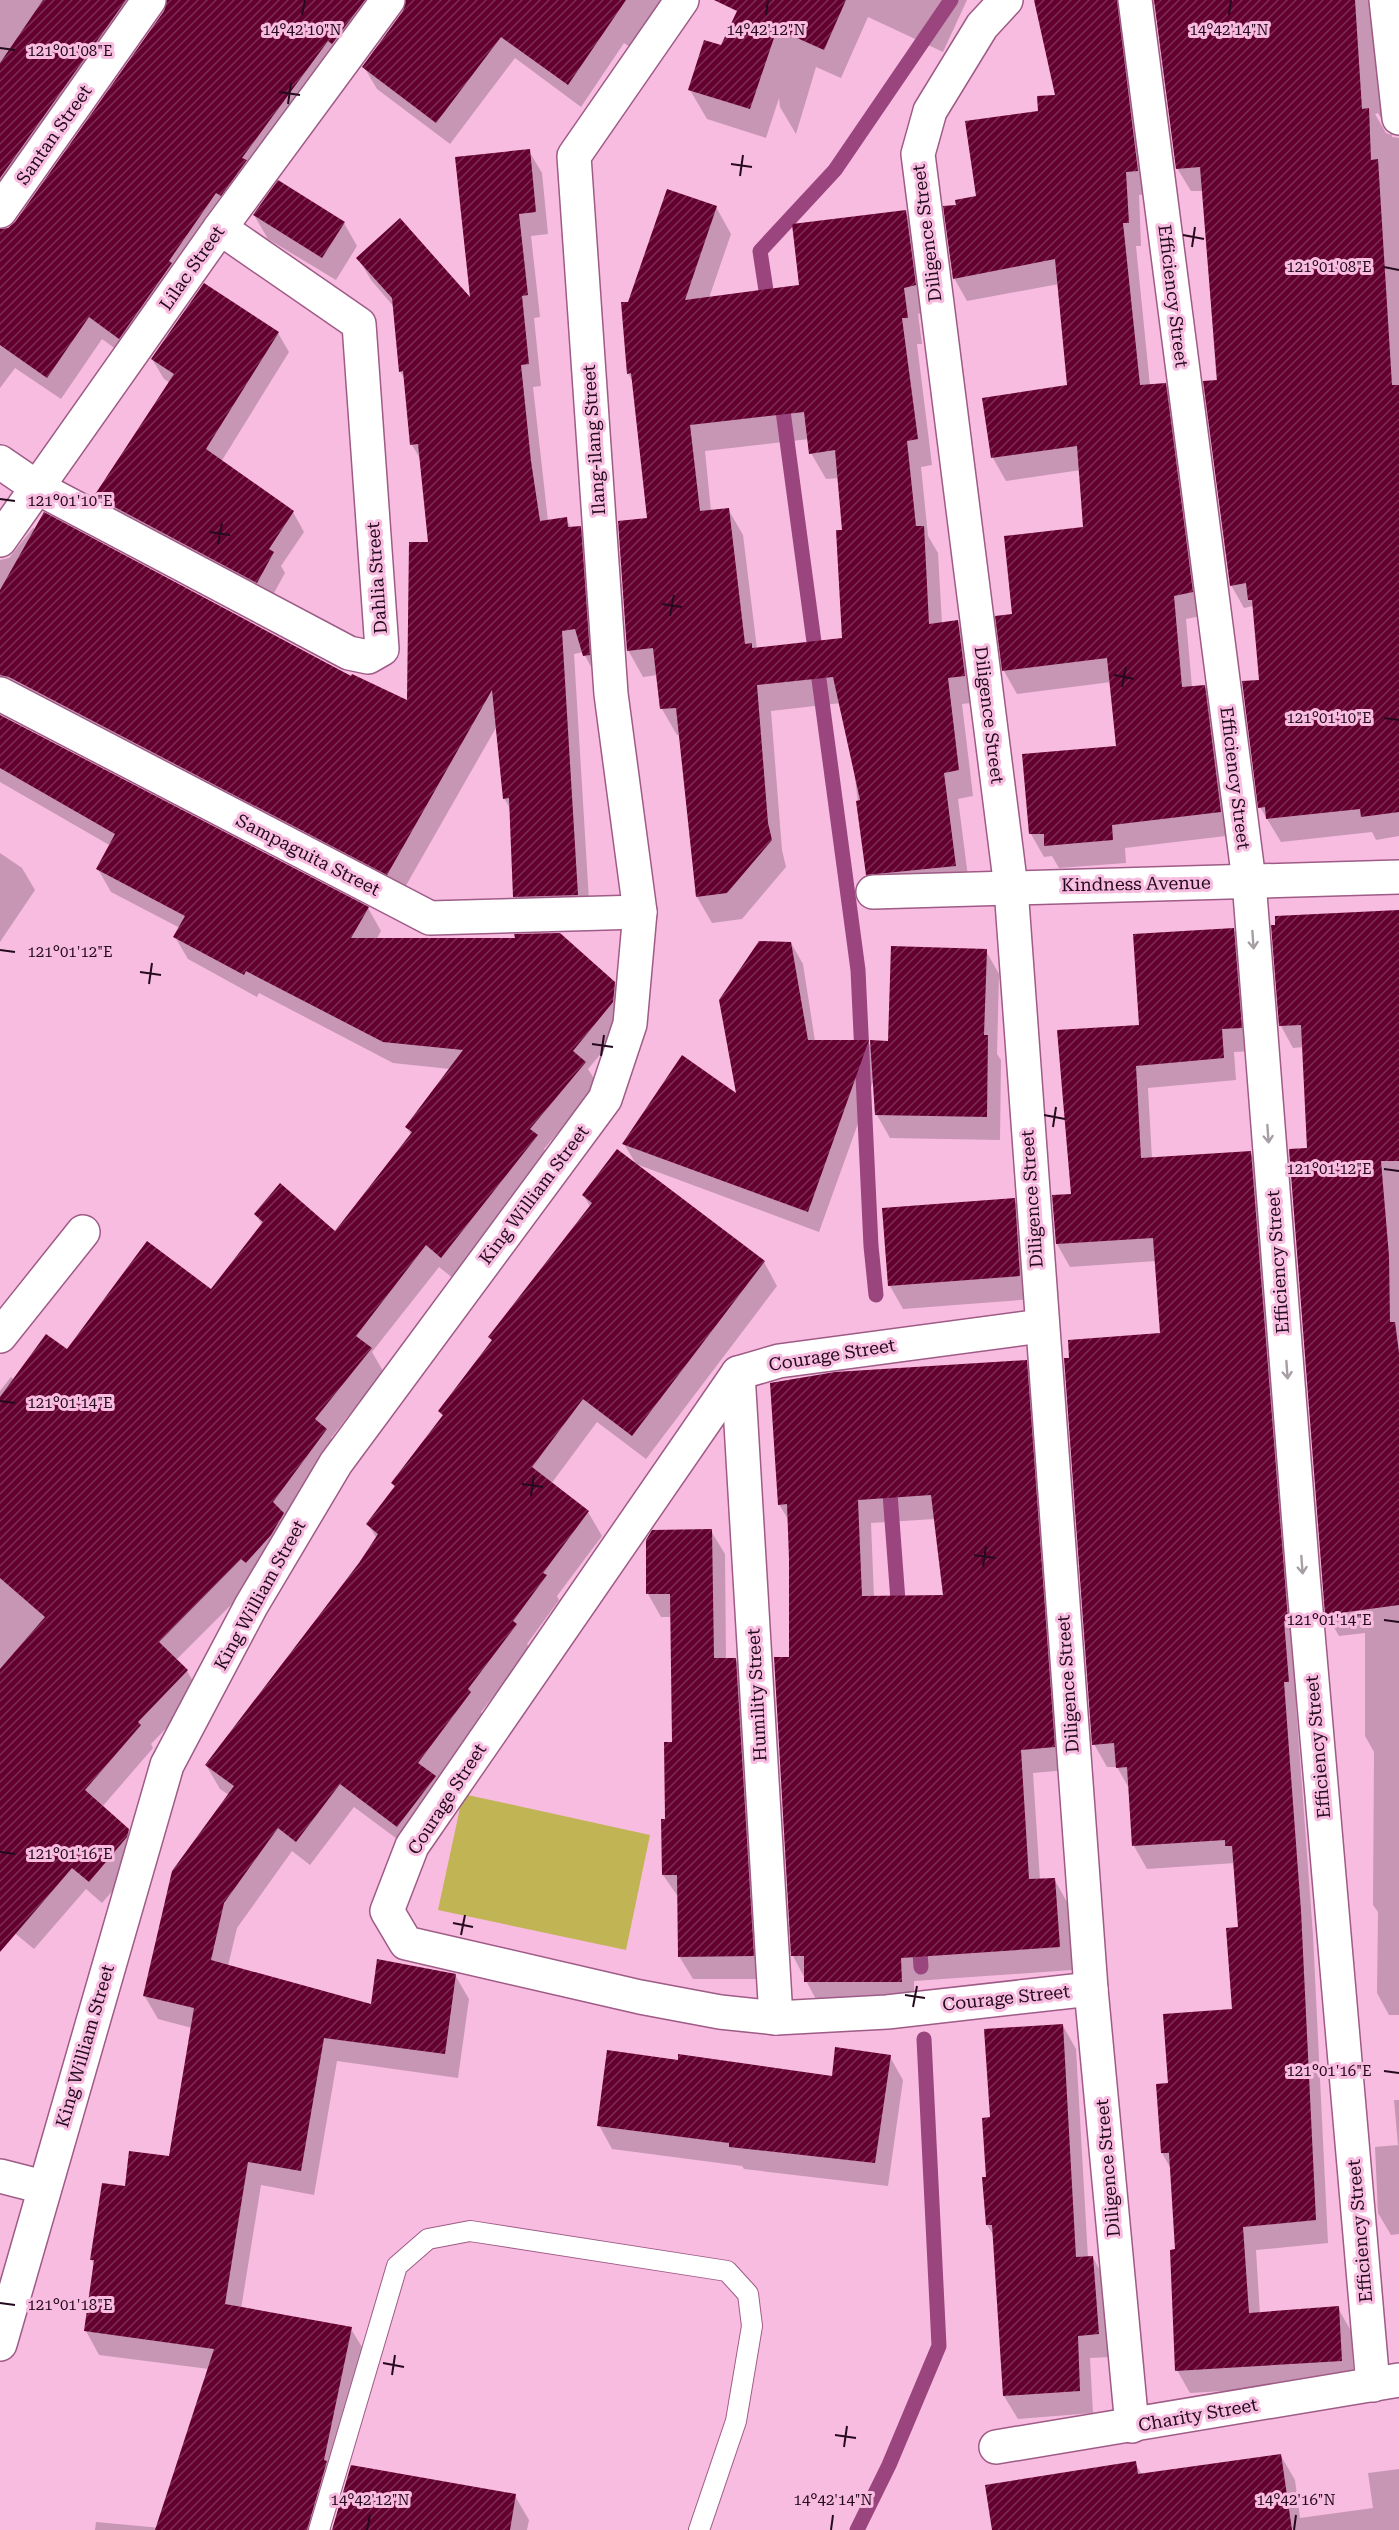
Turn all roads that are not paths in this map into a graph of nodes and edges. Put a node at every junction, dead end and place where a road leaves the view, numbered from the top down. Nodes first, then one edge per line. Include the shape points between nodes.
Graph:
1 (149, 0) edge
2 (388, 0) edge
3 (682, 0) edge
4 (1006, 0) edge
5 (1134, 0) edge
6 (1386, 0) edge
7 (1399, 118) edge
8 (0, 211) edge
9 (220, 228) junction
10 (0, 462) edge
11 (38, 488) junction
12 (0, 540) edge
13 (0, 694) edge
14 (1399, 877) edge
15 (1249, 881) junction
16 (1011, 888) junction
17 (873, 892) dead end
18 (640, 912) junction
19 (83, 1232) dead end
20 (1041, 1326) junction
21 (0, 1336) edge
22 (738, 1373) junction
23 (1091, 1989) junction
24 (776, 2018) junction
25 (0, 2176) edge
26 (44, 2187) junction
27 (0, 2344) edge
28 (1386, 2383) edge
29 (1132, 2426) junction
30 (996, 2447) dead end
31 (319, 2530) edge
32 (699, 2530) edge

1 - 8 street, Santan Street
2 - 9 street, Lilac Street
3 - 18 street, Ilang-ilang Street via 574,156 611,694
4 - 16 street, Diligence Street via 982,26 930,111 918,154
5 - 15 street, Efficiency Street
6 - 7 street
9 - 11 street, Lilac Street
9 - 11 street, Dahlia Street via 359,324 382,649 368,657 349,653
10 - 11 street
11 - 12 street, Lilac Street
13 - 18 street, Sampaguita Street via 430,918
14 - 15 street, Kindness Avenue
15 - 16 street, Kindness Avenue
15 -> 28 street, Efficiency Street via 1305,1600
16 - 17 street, Kindness Avenue
16 - 20 street, Diligence Street
18 - 26 street, King William Street via 630,1024 605,1099 336,1462 251,1606 167,1765
19 - 21 street
20 - 22 street, Courage Street via 779,1361
20 - 23 street, Diligence Street
22 - 24 street, Humility Street
22 - 24 street, Courage Street via 412,1846 387,1911 406,1943 640,1997
23 - 24 street, Courage Street via 887,2012
23 - 29 street, Diligence Street
25 - 26 street
26 - 27 street, King William Street
28 - 29 street, Charity Street
29 - 30 street, Charity Street
31 - 32 lane via 397,2266 428,2239 470,2230 727,2271 748,2294 752,2326 736,2421

